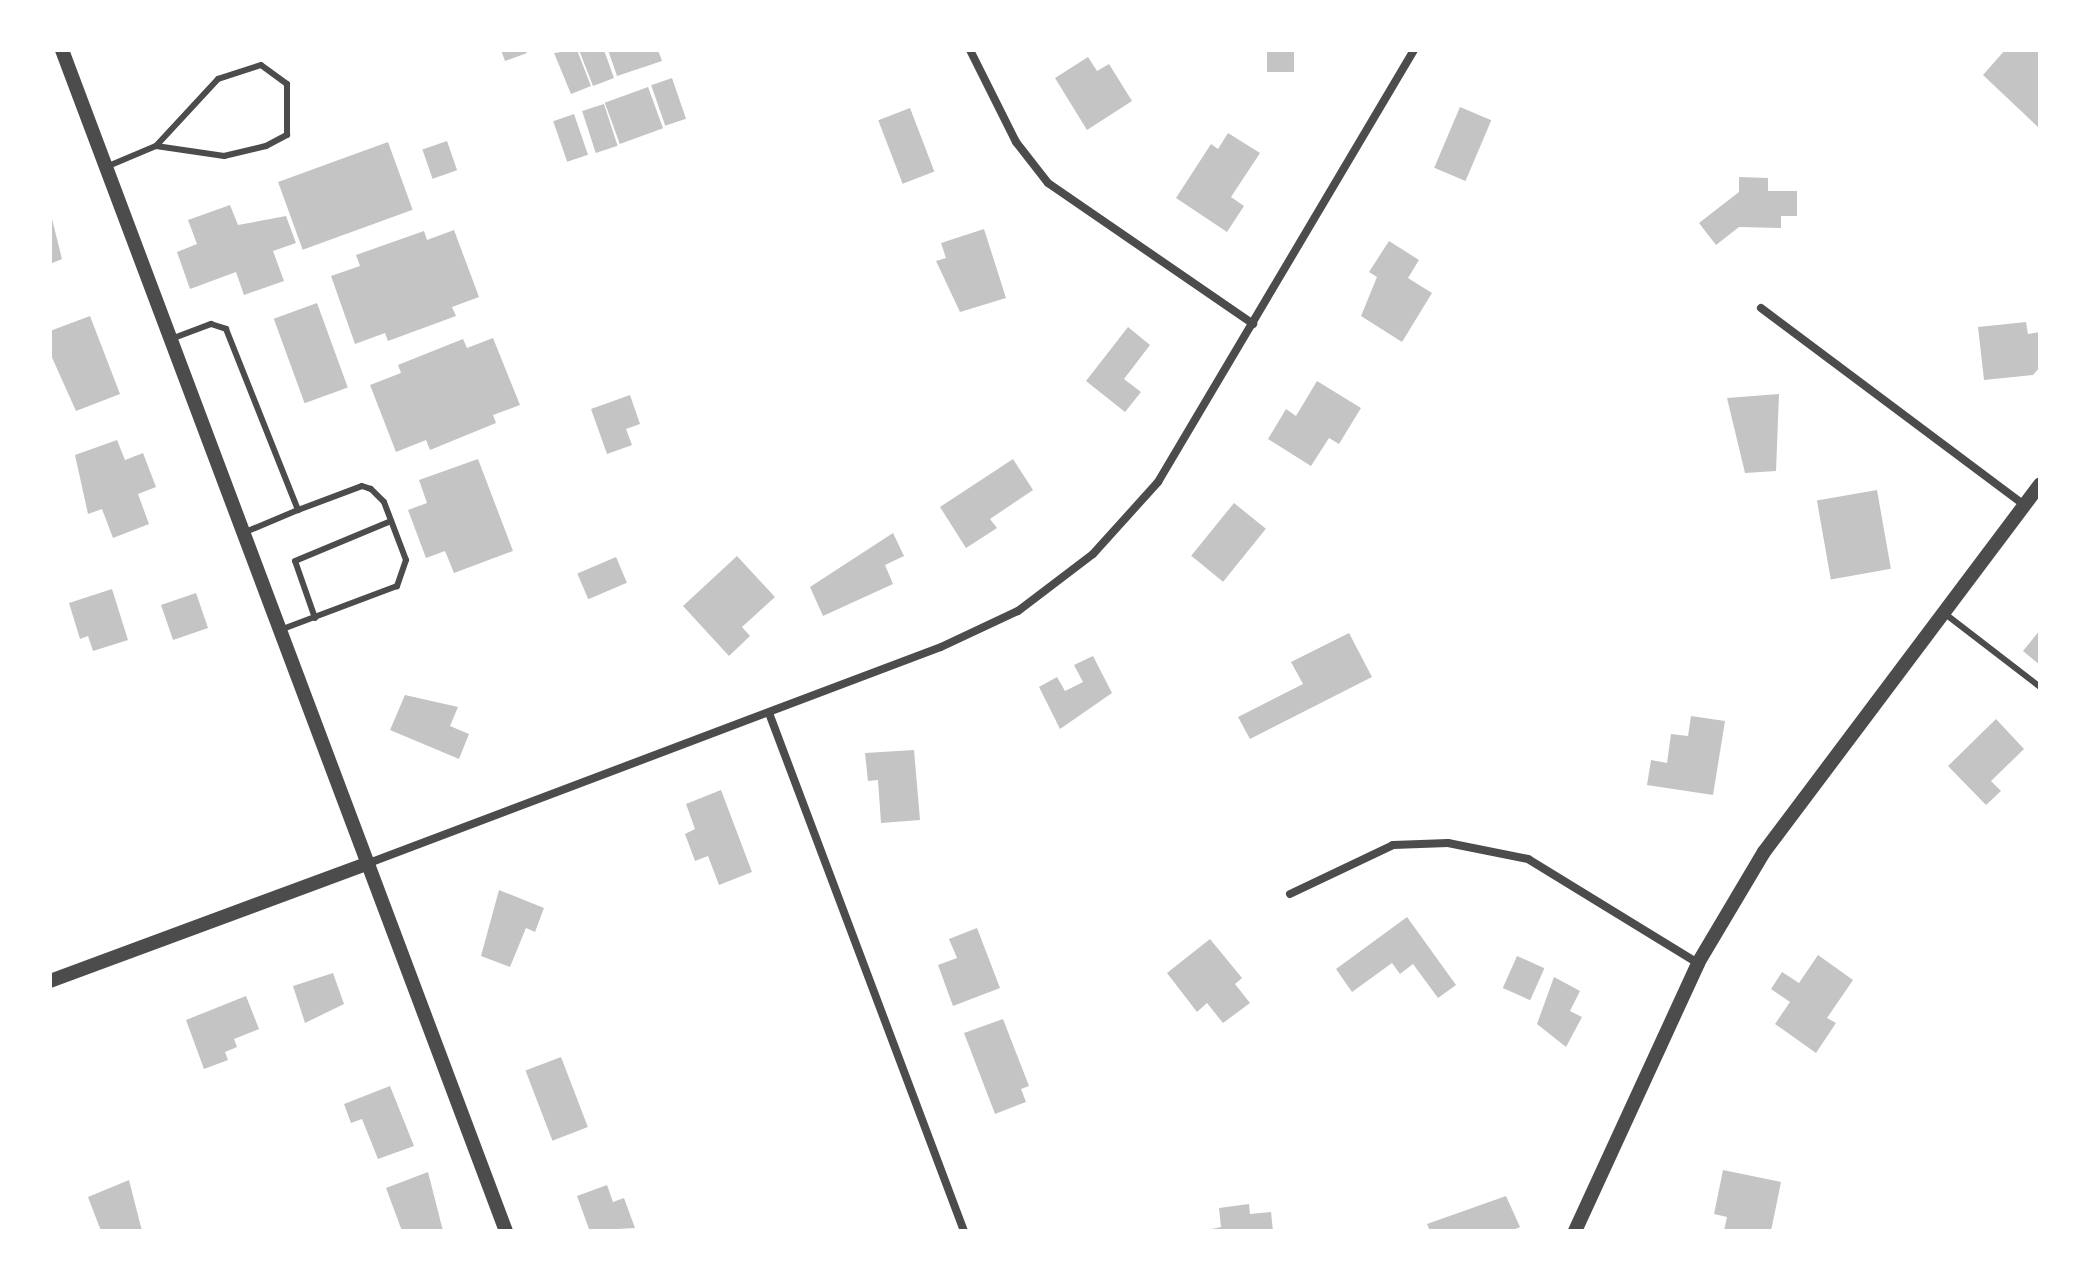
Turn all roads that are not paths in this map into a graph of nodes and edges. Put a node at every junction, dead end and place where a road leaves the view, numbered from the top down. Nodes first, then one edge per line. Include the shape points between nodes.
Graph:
1 (62, 50) edge
2 (970, 50) edge
3 (1414, 50) edge
4 (156, 146) junction
5 (106, 167) junction
6 (1761, 308) dead end
7 (1253, 324) junction
8 (171, 339) junction
9 (2040, 484) edge
10 (2024, 505) junction
11 (298, 510) junction
12 (391, 521) junction
13 (243, 533) junction
14 (1942, 610) junction
15 (315, 618) junction
16 (280, 630) junction
17 (2040, 687) edge
18 (769, 713) junction
19 (369, 863) junction
20 (1290, 894) dead end
21 (1698, 963) junction
22 (50, 981) edge
23 (506, 1231) edge
24 (964, 1231) edge
25 (1575, 1231) edge

1 - 5 street
2 - 7 street via 1016,142 1048,183
3 - 7 street
4 - 4 lane via 224,156 266,146 287,135 287,84 261,65 218,79
4 - 5 lane
5 - 8 street
6 - 10 street
7 - 18 street via 1158,482 1093,554 1018,611
8 - 11 lane via 211,324 226,329
8 - 13 street
9 - 10 street
10 - 14 street
11 - 12 lane via 362,486 380,496
11 - 13 lane
12 - 15 lane via 406,560 403,582
12 - 15 lane via 298,558 295,568
13 - 16 street
14 - 17 lane
14 - 21 street via 1764,852
15 - 16 lane
16 - 19 street
18 - 19 street
18 - 24 street
19 - 22 street
19 - 23 street
20 - 21 street via 1393,845 1448,843 1528,859
21 - 25 street

